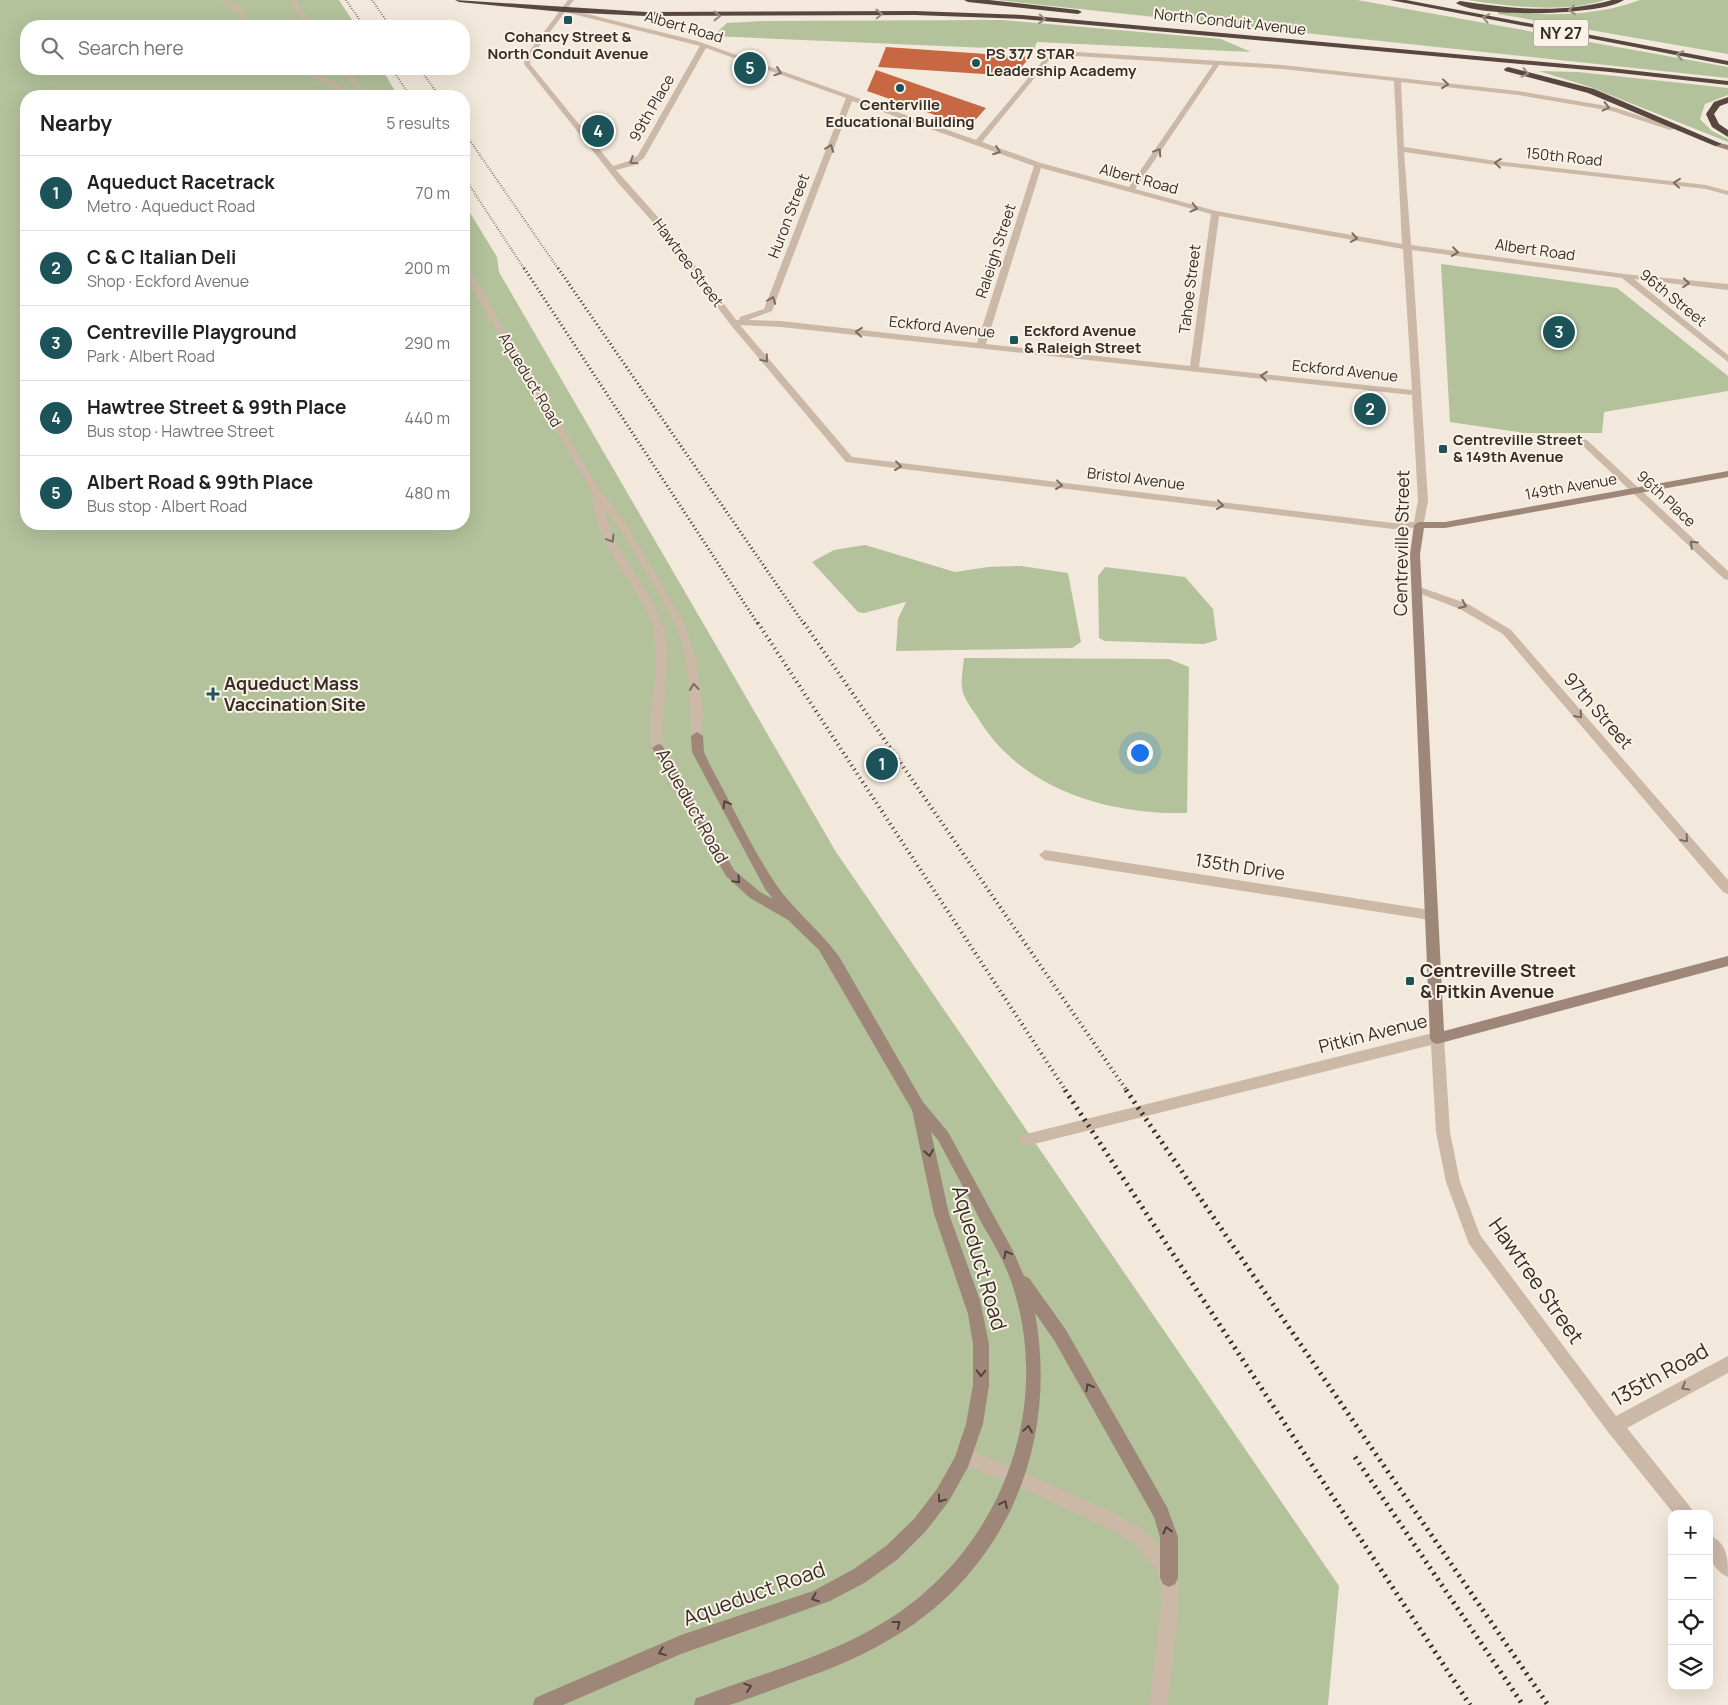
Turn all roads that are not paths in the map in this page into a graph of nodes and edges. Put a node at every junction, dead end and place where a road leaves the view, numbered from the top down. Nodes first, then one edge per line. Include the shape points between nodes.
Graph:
1 (223, 0) edge
2 (293, 0) edge
3 (459, 0) edge
4 (571, 0) edge
5 (968, 0) edge
6 (1394, 0) edge
7 (1442, 0) edge
8 (1620, 0) edge
9 (563, 10) junction
10 (1088, 12) dead end
11 (246, 20) edge
12 (305, 20) edge
13 (1166, 21) dead end
14 (704, 45) junction
15 (1338, 46) junction
16 (1217, 63) junction
17 (1728, 63) edge
18 (1610, 70) junction
19 (314, 75) edge
20 (349, 75) edge
21 (1397, 79) junction
22 (1728, 83) edge
23 (342, 90) edge
24 (359, 90) edge
25 (850, 97) junction
26 (1728, 100) edge
27 (1728, 134) edge
28 (977, 144) junction
29 (1718, 144) junction
30 (1728, 148) edge
31 (1400, 149) junction
32 (1038, 165) junction
33 (612, 169) junction
34 (1130, 191) junction
35 (1726, 192) edge
36 (1215, 213) junction
37 (1407, 246) junction
38 (1624, 276) junction
39 (470, 277) edge
40 (1728, 287) edge
41 (733, 322) junction
42 (981, 345) junction
43 (1728, 359) edge
44 (1194, 368) junction
45 (1416, 393) junction
46 (1584, 442) dead end
47 (849, 460) joint
48 (1728, 474) edge
49 (1636, 490) junction
50 (597, 493) junction
51 (1419, 525) junction
52 (1728, 577) edge
53 (1417, 589) junction
54 (1045, 855) dead end
55 (1728, 889) edge
56 (1430, 914) junction
57 (795, 919) junction
58 (1728, 961) edge
59 (1437, 1038) junction
60 (918, 1106) junction
61 (1026, 1140) dead end
62 (1017, 1274) junction
63 (1728, 1364) edge
64 (1614, 1426) junction
65 (965, 1456) junction
66 (1016, 1477) junction
67 (1681, 1510) edge
68 (1713, 1549) edge
69 (1728, 1568) edge
70 (1169, 1578) junction
71 (542, 1705) edge
72 (703, 1705) edge
73 (1159, 1705) edge

1 - 11 street via 241,12
2 - 12 street
3 - 9 highway, North Conduit Avenue / NY 27
4 - 9 street
5 - 10 highway
17 -> 6 highway, NY 27
8 -> 7 highway via 1587,8 1546,11 1500,9
9 - 14 street, Albert Road
9 -> 15 highway, North Conduit Avenue / NY 27 via 704,16 994,16
9 - 33 street, Hawtree Street via 528,57 527,64
13 - 18 highway
14 -> 25 street, Albert Road
14 -> 33 street, 99th Place via 641,156 632,163
15 - 18 highway, North Conduit Avenue / NY 27
15 -> 29 highway via 1486,65 1554,80 1604,96
16 - 21 street
16 - 28 street via 1054,53
34 -> 16 street
18 - 22 highway, North Conduit Avenue / NY 27
19 - 23 street
20 - 24 street
21 -> 29 street via 1577,101 1652,120
21 - 31 street, Centreville Street
25 - 28 street, Albert Road
41 -> 25 street, Huron Street via 768,311
26 - 27 highway via 1713,107 1710,114 1715,125
28 -> 32 street, Albert Road
29 - 30 street
35 -> 31 street, 150th Road
31 - 37 street, Centreville Street
32 - 34 street, Albert Road
32 - 42 street, Raleigh Street
33 - 41 street, Hawtree Street via 662,227
34 -> 36 street, Albert Road
36 -> 37 street, Albert Road
36 - 44 street, Tahoe Street
37 -> 38 street, Albert Road
37 - 45 street, Centreville Street
38 -> 40 street, Albert Road
38 - 43 street, 96th Street
39 - 50 street, Aqueduct Road
42 -> 41 street, Eckford Avenue
41 -> 47 street, Hawtree Street
42 - 44 street, Eckford Avenue
45 -> 44 street, Eckford Avenue
45 - 51 street, Centreville Street via 1422,501
46 - 49 street, 96th Place
47 -> 51 street, Bristol Avenue via 1384,525
48 - 49 street, 149th Avenue
49 - 51 street, 149th Avenue via 1445,525
52 -> 49 street, 96th Place
57 -> 50 street, Aqueduct Road via 770,886 698,752 691,663 680,624 622,523
50 -> 57 street, Aqueduct Road via 604,527 640,586 658,627 661,664 654,727 658,748 730,873 755,895
51 - 53 street, Centreville Street via 1415,554
53 -> 55 street, 97th Street via 1482,614 1507,632
53 - 56 street, Centreville Street
54 - 56 street, 135th Drive
56 - 59 street, Centreville Street
57 - 60 street, Aqueduct Road via 824,946 835,962
58 - 59 street, Pitkin Avenue
59 - 61 street, Pitkin Avenue
59 - 64 street, Hawtree Street via 1443,1132 1453,1182 1474,1239
62 -> 60 street, Aqueduct Road via 943,1136
60 -> 65 street, Aqueduct Road via 940,1210 971,1297 981,1342 980,1396
66 -> 62 street, Aqueduct Road via 1030,1413 1033,1371 1029,1321
70 -> 62 street via 1169,1537 1161,1513 1060,1335
63 -> 64 street, 135th Road
64 - 67 street, Hawtree Street
65 - 66 street
65 -> 71 street, Aqueduct Road via 944,1496 927,1518 886,1555 844,1584 814,1599 663,1652
66 - 70 street via 1131,1532 1156,1554
72 -> 66 street, Aqueduct Road via 838,1657 890,1630 934,1595 970,1556 1002,1510
68 - 69 street
70 - 73 street via 1171,1602

